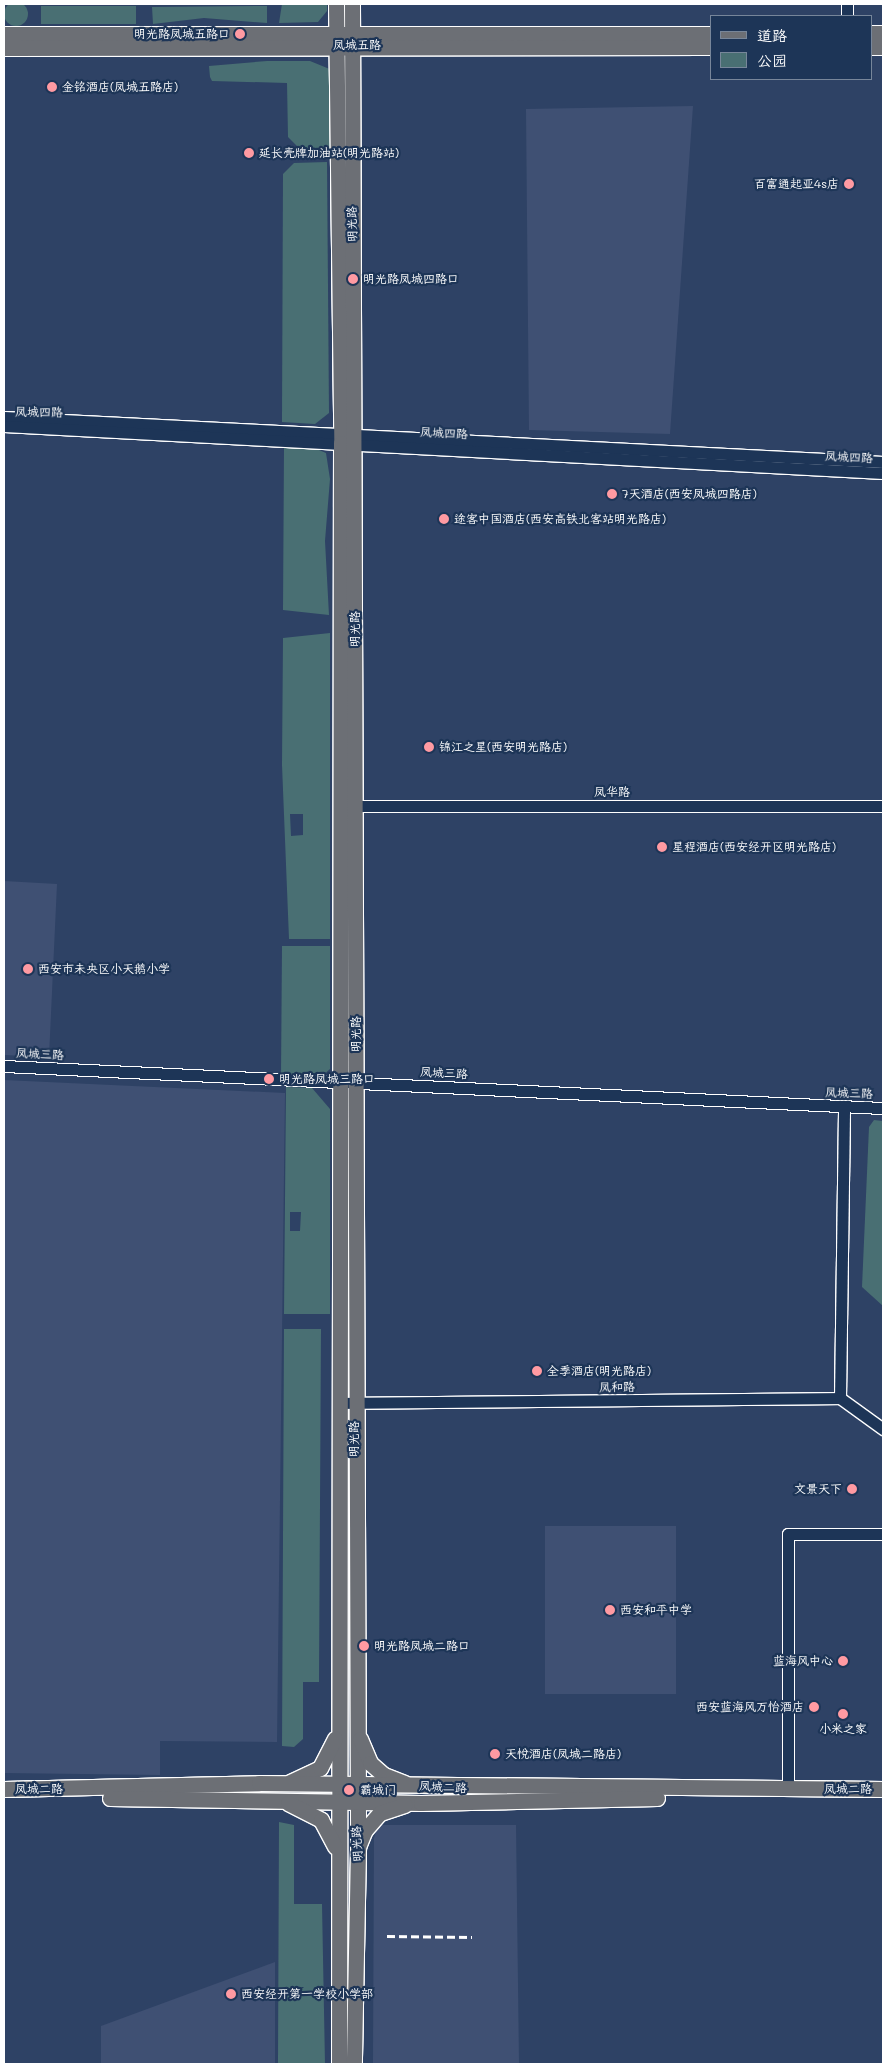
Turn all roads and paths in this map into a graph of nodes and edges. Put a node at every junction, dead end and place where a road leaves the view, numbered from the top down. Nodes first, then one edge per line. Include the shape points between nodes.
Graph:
1 (336, 4) edge
2 (352, 4) edge
3 (710, 34) edge
4 (5, 37) edge
5 (344, 40) junction
6 (710, 46) edge
7 (4, 417) edge
8 (4, 426) edge
9 (348, 437) junction
10 (883, 462) edge
11 (883, 473) edge
12 (348, 806) junction
13 (883, 806) edge
14 (4, 1066) edge
15 (338, 1082) junction
16 (356, 1082) junction
17 (844, 1107) junction
18 (883, 1108) edge
19 (840, 1398) junction
20 (347, 1403) junction
21 (883, 1429) edge
22 (883, 1534) edge
23 (339, 1720) junction
24 (357, 1720) junction
25 (276, 1783) junction
26 (414, 1785) junction
27 (4, 1788) edge
28 (788, 1789) junction
29 (883, 1789) edge
30 (338, 1793) junction
31 (356, 1793) junction
32 (4, 1798) edge
33 (883, 1798) edge
34 (282, 1801) junction
35 (421, 1803) junction
36 (358, 1848) junction
37 (338, 1862) junction
38 (339, 2064) edge
39 (354, 2064) edge

1 - 5 main road, 明光路
2 - 5 main road, 明光路
3 - 5 main road, 凤城五路
4 - 5 main road, 凤城五路
5 - 6 main road, 凤城五路
5 - 9 main road, 明光路
7 - 9 street, 凤城四路
8 - 9 street, 凤城四路
9 - 10 street, 凤城四路
9 - 11 street, 凤城四路
9 - 12 main road, 明光路
12 - 13 street, 凤华路
12 - 15 main road, 明光路
12 - 16 main road, 明光路
14 - 15 street, 凤城三路
15 - 16 street, 凤城三路
15 - 20 main road, 明光路
16 - 17 street, 凤城三路
16 - 20 main road, 明光路
17 - 18 street, 凤城三路
17 - 19 street
19 - 20 street, 凤和路
19 - 21 street
20 - 23 main road, 明光路
20 - 24 main road, 明光路
22 - 28 street via 788,1534
23 - 25 main road via 332,1750 319,1769 301,1779
23 - 30 main road, 明光路
24 - 26 main road via 361,1745 370,1763 384,1775
24 - 31 main road, 明光路
25 - 27 main road, 凤城二路
25 - 30 main road, 凤城二路
26 - 28 main road, 凤城二路
26 - 31 main road, 凤城二路
28 - 29 main road, 凤城二路
30 - 31 main road, 凤城二路
30 - 34 main road, 凤城二路
30 - 37 main road, 明光路
31 - 35 main road, 凤城二路
31 - 36 main road, 明光路
32 - 34 main road, 凤城二路
33 - 35 main road, 凤城二路
34 - 37 main road via 321,1820 331,1834
35 - 36 main road via 380,1813 364,1830
36 - 39 main road, 明光路
37 - 38 main road, 明光路

